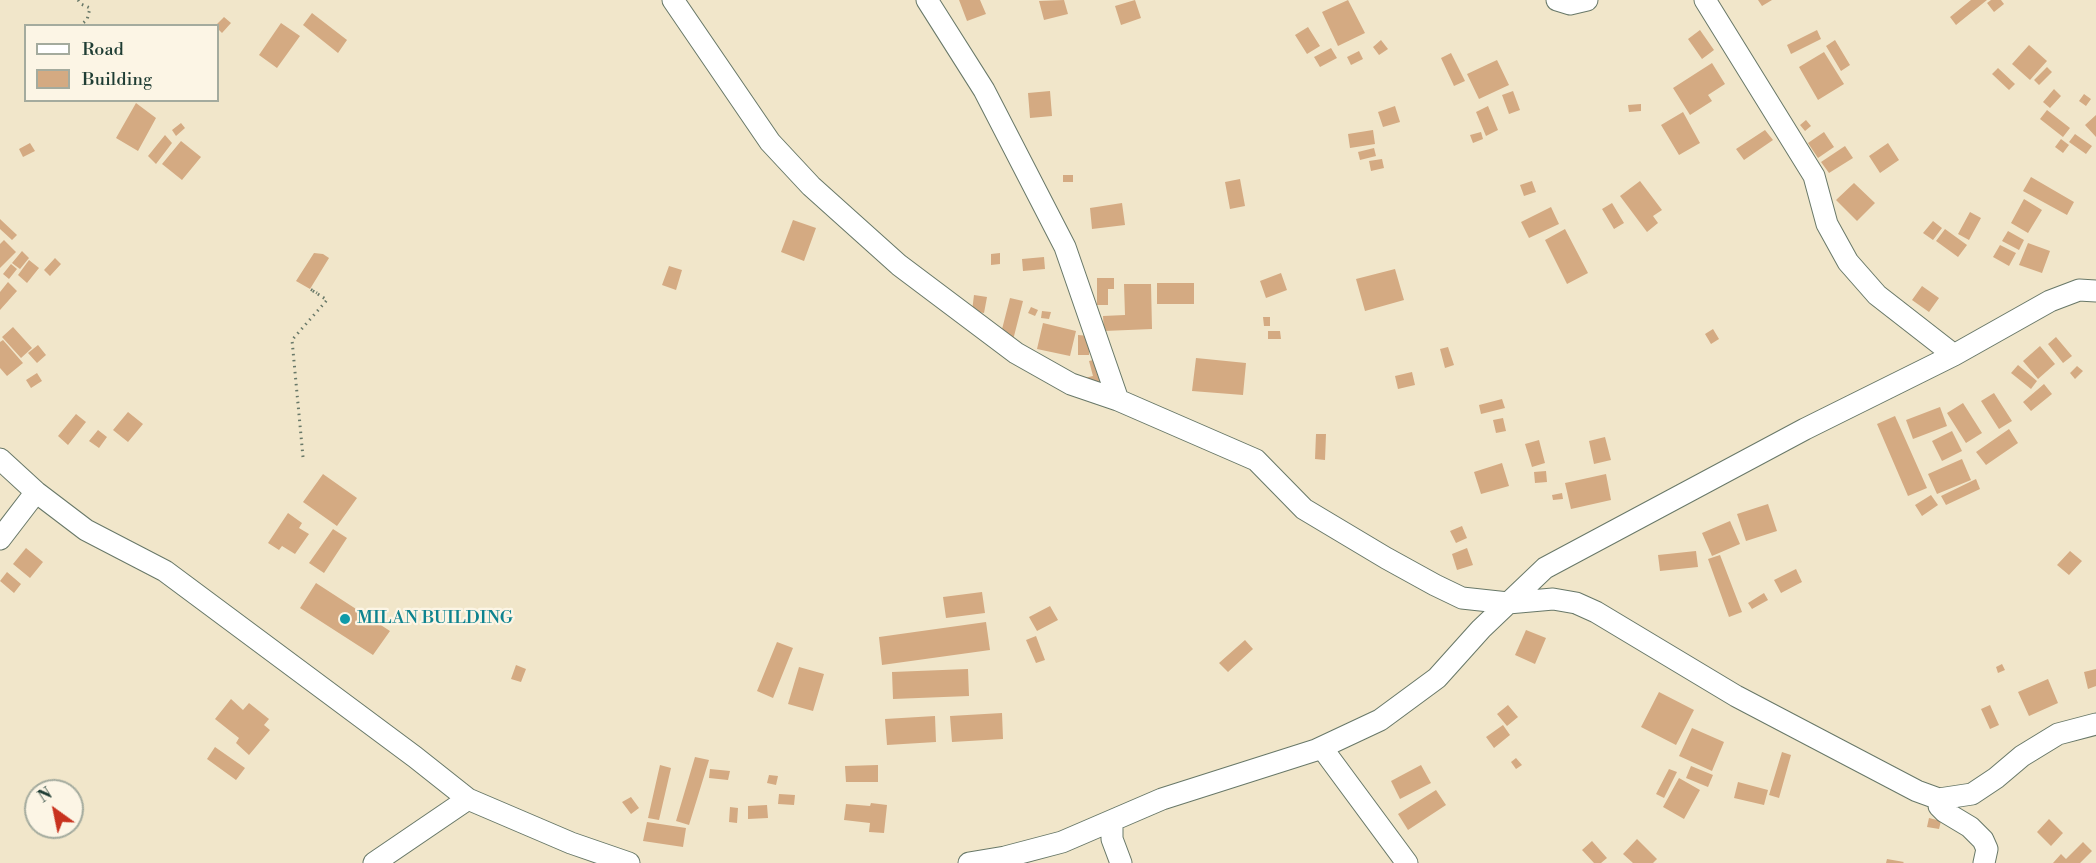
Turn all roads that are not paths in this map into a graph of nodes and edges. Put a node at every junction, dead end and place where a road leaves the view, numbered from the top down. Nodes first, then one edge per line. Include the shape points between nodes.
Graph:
1 (673, 0) edge
2 (927, 0) edge
3 (1557, 0) edge
4 (1587, 0) edge
5 (1705, 0) edge
6 (2096, 291) edge
7 (1954, 355) junction
8 (1118, 400) junction
9 (0, 459) edge
10 (36, 492) junction
11 (0, 539) edge
12 (1508, 603) junction
13 (2096, 724) edge
14 (1322, 747) junction
15 (468, 799) junction
16 (1939, 799) junction
17 (1112, 821) junction
18 (374, 863) edge
19 (629, 863) edge
20 (969, 863) edge
21 (1121, 863) edge
22 (1407, 863) edge
23 (1984, 863) edge

1 - 8 street via 771,142 854,227 1016,353 1071,384
2 - 8 street via 984,90 1065,248
3 - 4 street via 1570,4
5 - 7 street via 1814,176 1827,224 1848,262 1877,295
6 - 7 street via 2079,290 2050,301
7 - 12 street via 1805,429 1545,568
8 - 12 street via 1256,460 1304,509 1435,585 1462,598
9 - 10 street
10 - 11 street
10 - 15 street via 86,530 165,571
12 - 14 street via 1437,678 1380,720
12 - 16 street via 1553,599 1596,612 1736,696
13 - 16 street via 2058,734 1972,794
14 - 17 street via 1162,800
14 - 22 street
15 - 18 street
15 - 19 street
16 - 23 street via 1945,812 1983,840 1987,849
17 - 20 street via 1062,842
17 - 21 street via 1112,838

